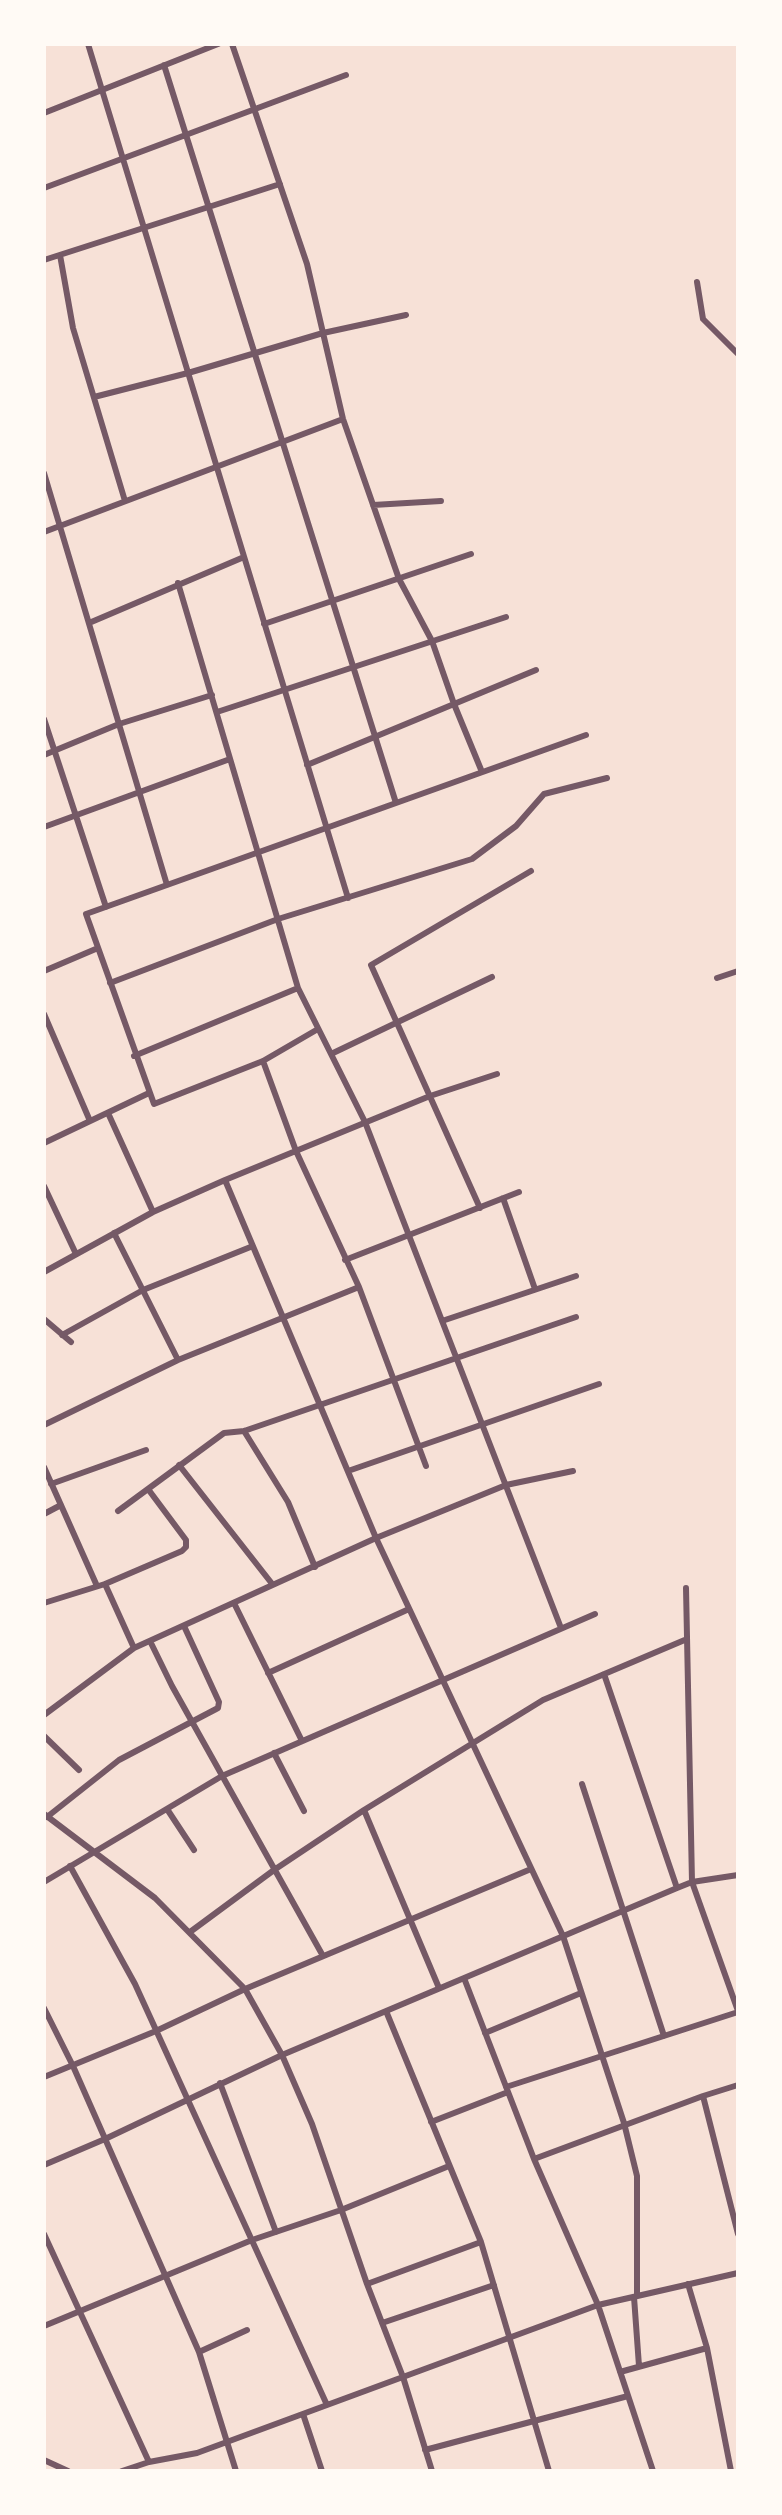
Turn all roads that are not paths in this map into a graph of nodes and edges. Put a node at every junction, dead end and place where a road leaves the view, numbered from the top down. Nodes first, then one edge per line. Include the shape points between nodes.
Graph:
1 (88, 44) edge
2 (218, 44) edge
3 (232, 44) edge
4 (164, 65) junction
5 (346, 75) dead end
6 (102, 90) junction
7 (254, 109) junction
8 (44, 113) edge
9 (186, 135) junction
10 (123, 159) junction
11 (280, 184) junction
12 (44, 188) edge
13 (210, 209) junction
14 (144, 228) junction
15 (60, 255) junction
16 (44, 260) edge
17 (697, 282) dead end
18 (406, 315) dead end
19 (323, 333) junction
20 (254, 352) junction
21 (738, 354) edge
22 (188, 373) junction
23 (94, 397) junction
24 (343, 419) junction
25 (283, 442) junction
26 (217, 467) junction
27 (44, 473) edge
28 (125, 501) junction
29 (441, 501) dead end
30 (373, 505) junction
31 (60, 526) junction
32 (44, 532) edge
33 (471, 554) dead end
34 (244, 557) junction
35 (399, 579) junction
36 (178, 583) junction
37 (333, 601) junction
38 (506, 617) dead end
39 (89, 623) junction
40 (264, 624) junction
41 (432, 641) junction
42 (353, 667) junction
43 (536, 670) dead end
44 (284, 690) junction
45 (212, 695) junction
46 (454, 704) junction
47 (217, 712) junction
48 (44, 719) edge
49 (119, 724) junction
50 (586, 735) dead end
51 (375, 737) junction
52 (53, 752) junction
53 (44, 755) edge
54 (230, 759) junction
55 (307, 765) junction
56 (482, 772) junction
57 (607, 778) dead end
58 (140, 793) junction
59 (396, 803) junction
60 (76, 816) junction
61 (44, 827) edge
62 (326, 828) junction
63 (258, 851) junction
64 (531, 871) dead end
65 (167, 885) junction
66 (348, 898) junction
67 (106, 907) junction
68 (278, 919) junction
69 (98, 948) junction
70 (44, 971) edge
71 (738, 971) edge
72 (492, 977) dead end
73 (717, 978) dead end
74 (110, 983) junction
75 (298, 988) junction
76 (44, 1014) edge
77 (397, 1022) junction
78 (318, 1029) junction
79 (331, 1054) junction
80 (134, 1056) junction
81 (263, 1061) junction
82 (497, 1074) dead end
83 (149, 1093) junction
84 (430, 1096) junction
85 (108, 1113) junction
86 (90, 1121) junction
87 (365, 1122) junction
88 (44, 1143) edge
89 (296, 1151) junction
90 (225, 1180) junction
91 (44, 1186) edge
92 (519, 1192) dead end
93 (503, 1198) junction
94 (480, 1208) junction
95 (153, 1212) junction
96 (114, 1233) junction
97 (409, 1236) junction
98 (253, 1246) junction
99 (76, 1254) junction
100 (345, 1260) junction
101 (44, 1272) edge
102 (576, 1276) dead end
103 (359, 1287) junction
104 (535, 1289) junction
105 (143, 1290) junction
106 (282, 1317) junction
107 (576, 1317) dead end
108 (44, 1319) edge
109 (442, 1321) junction
110 (62, 1335) junction
111 (71, 1342) dead end
112 (457, 1358) junction
113 (178, 1360) junction
114 (394, 1380) junction
115 (599, 1384) dead end
116 (320, 1406) junction
117 (482, 1423) junction
118 (44, 1425) edge
119 (244, 1431) junction
120 (419, 1446) junction
121 (146, 1450) dead end
122 (179, 1465) junction
123 (426, 1466) dead end
124 (44, 1467) edge
125 (348, 1471) junction
126 (573, 1471) dead end
127 (51, 1484) junction
128 (506, 1485) junction
129 (148, 1489) junction
130 (61, 1505) junction
131 (118, 1511) dead end
132 (44, 1514) edge
133 (376, 1538) junction
134 (315, 1567) junction
135 (105, 1584) junction
136 (273, 1585) junction
137 (97, 1586) junction
138 (686, 1588) dead end
139 (44, 1603) edge
140 (234, 1603) junction
141 (409, 1609) junction
142 (595, 1614) dead end
143 (184, 1626) junction
144 (561, 1628) junction
145 (687, 1639) junction
146 (150, 1641) junction
147 (134, 1648) junction
148 (268, 1673) junction
149 (604, 1674) junction
150 (443, 1680) junction
151 (44, 1715) edge
152 (193, 1722) junction
153 (44, 1736) edge
154 (302, 1741) junction
155 (473, 1744) junction
156 (274, 1753) junction
157 (79, 1770) dead end
158 (222, 1776) junction
159 (582, 1784) dead end
160 (167, 1809) junction
161 (364, 1810) junction
162 (304, 1811) dead end
163 (46, 1815) edge
164 (194, 1850) dead end
165 (94, 1852) junction
166 (70, 1866) junction
167 (531, 1869) junction
168 (274, 1870) junction
169 (738, 1875) edge
170 (44, 1882) edge
171 (692, 1882) junction
172 (677, 1888) junction
173 (623, 1910) junction
174 (408, 1920) junction
175 (190, 1932) junction
176 (563, 1936) junction
177 (323, 1956) junction
178 (464, 1978) junction
179 (439, 1988) junction
180 (245, 1989) junction
181 (581, 1993) junction
182 (44, 2008) edge
183 (386, 2011) junction
184 (738, 2012) edge
185 (156, 2031) junction
186 (485, 2033) junction
187 (664, 2036) junction
188 (282, 2055) junction
189 (602, 2056) junction
190 (73, 2066) junction
191 (44, 2077) edge
192 (220, 2083) junction
193 (738, 2085) edge
194 (507, 2090) junction
195 (703, 2096) junction
196 (187, 2099) junction
197 (431, 2122) junction
198 (624, 2123) junction
199 (105, 2139) junction
200 (534, 2159) junction
201 (44, 2165) edge
202 (449, 2166) junction
203 (341, 2210) junction
204 (276, 2232) junction
205 (44, 2234) edge
206 (738, 2234) edge
207 (252, 2240) junction
208 (481, 2242) junction
209 (738, 2273) edge
210 (166, 2277) junction
211 (367, 2284) junction
212 (688, 2284) junction
213 (494, 2285) junction
214 (636, 2296) junction
215 (598, 2305) junction
216 (79, 2311) junction
217 (382, 2323) junction
218 (44, 2326) edge
219 (247, 2330) dead end
220 (510, 2337) junction
221 (707, 2348) junction
222 (199, 2352) junction
223 (639, 2366) junction
224 (620, 2372) junction
225 (403, 2377) junction
226 (628, 2396) junction
227 (327, 2405) junction
228 (303, 2414) junction
229 (535, 2421) junction
230 (227, 2442) junction
231 (425, 2450) junction
232 (44, 2460) edge
233 (149, 2462) junction
234 (68, 2471) edge
235 (122, 2471) edge
236 (236, 2471) edge
237 (322, 2471) edge
238 (432, 2471) edge
239 (549, 2471) edge
240 (653, 2471) edge
241 (731, 2471) edge

1 - 6 street
2 - 4 street
3 - 7 street
4 - 6 street
4 - 9 street
5 - 7 street
6 - 8 street
6 - 10 street
7 - 9 street
7 - 11 street
9 - 10 street
9 - 13 street
10 - 12 street
10 - 14 street
11 - 13 street
11 - 19 street
13 - 14 street
13 - 20 street
14 - 15 street
14 - 22 street
15 - 16 street
15 - 23 street via 73,328
17 - 21 street via 703,319
18 - 19 street
19 - 20 street
19 - 24 street
20 - 22 street
20 - 25 street
22 - 23 street
22 - 26 street
23 - 28 street
24 - 25 street
24 - 30 street
25 - 26 street
25 - 37 street
26 - 28 street
26 - 34 street
27 - 31 street
28 - 31 street
29 - 30 street
30 - 35 street
31 - 32 street
31 - 39 street
33 - 35 street
34 - 36 street
34 - 40 street
35 - 37 street
35 - 41 street
36 - 39 street
36 - 45 street
37 - 40 street
37 - 42 street
38 - 41 street
39 - 49 street
40 - 44 street
41 - 42 street
41 - 46 street
42 - 44 street
42 - 51 street
43 - 46 street
44 - 47 street
44 - 55 street
45 - 47 street
45 - 49 street
46 - 51 street
46 - 56 street
47 - 54 street
48 - 52 street
49 - 52 street
49 - 58 street
50 - 56 street
51 - 55 street
51 - 59 street
52 - 53 street
52 - 60 street
54 - 58 street
54 - 63 street
55 - 62 street
56 - 59 street
57 - 66 street via 544,794 516,826 472,859
58 - 60 street
58 - 65 street
59 - 62 street
60 - 61 street
60 - 67 street
62 - 63 street
62 - 66 street
63 - 65 street
63 - 68 street
64 - 77 street via 371,965
65 - 67 street
66 - 68 street
67 - 69 street via 86,914
68 - 74 street
68 - 75 street
69 - 70 street
69 - 74 street
71 - 73 street
72 - 77 street
74 - 80 street
75 - 78 street
75 - 80 street
76 - 86 street
77 - 79 street
77 - 84 street
78 - 79 street
78 - 81 street
79 - 87 street
80 - 83 street
81 - 83 street via 154,1104
81 - 89 street
82 - 84 street
83 - 85 street
84 - 87 street
84 - 94 street
85 - 86 street
85 - 95 street
86 - 88 street
87 - 89 street
87 - 97 street
89 - 90 street
89 - 100 street
90 - 95 street
90 - 98 street
91 - 99 street
92 - 93 street
93 - 94 street
93 - 104 street
94 - 97 street
95 - 96 street
96 - 99 street
96 - 105 street
97 - 100 street
97 - 109 street
98 - 105 street
98 - 106 street
99 - 101 street
100 - 103 street
102 - 104 street
103 - 106 street
103 - 114 street
104 - 109 street
105 - 110 street
105 - 113 street
106 - 113 street
106 - 116 street
107 - 112 street
108 - 110 street
109 - 112 street
110 - 111 street
112 - 114 street
112 - 117 street
113 - 118 street
114 - 116 street
114 - 120 street
115 - 117 street
116 - 119 street
116 - 125 street
117 - 120 street
117 - 128 street
119 - 122 street via 224,1433
119 - 134 street via 288,1502
120 - 123 street
120 - 125 street
121 - 127 street
122 - 129 street
122 - 136 street
124 - 127 street
125 - 133 street
126 - 128 street
127 - 130 street
128 - 133 street
128 - 144 street
129 - 131 street
129 - 135 street via 186,1547
130 - 132 street
130 - 137 street
133 - 134 street
133 - 141 street
134 - 136 street
135 - 137 street
135 - 147 street
136 - 140 street
137 - 139 street
138 - 145 street
140 - 143 street
140 - 148 street
141 - 148 street
141 - 150 street
142 - 144 street
143 - 146 street
143 - 152 street via 219,1702 212,1713
144 - 150 street
145 - 149 street
145 - 171 street
146 - 147 street
146 - 152 street
147 - 151 street
148 - 154 street
149 - 155 street via 543,1700
149 - 172 street
150 - 154 street
150 - 155 street
152 - 158 street
152 - 163 street via 119,1760
153 - 157 street
154 - 156 street
155 - 161 street
155 - 167 street
156 - 158 street
156 - 162 street
158 - 160 street
158 - 168 street
159 - 173 street
160 - 164 street
160 - 165 street
161 - 168 street
161 - 174 street
163 - 165 street
165 - 166 street
165 - 175 street
166 - 170 street
166 - 185 street
167 - 174 street
167 - 176 street
168 - 175 street
168 - 177 street
169 - 171 street
171 - 172 street
171 - 184 street
172 - 173 street
173 - 176 street
173 - 187 street
174 - 177 street
174 - 179 street
175 - 180 street
176 - 178 street
176 - 181 street
177 - 180 street
178 - 179 street
178 - 186 street
179 - 183 street
180 - 185 street
180 - 188 street
181 - 186 street
181 - 189 street
182 - 190 street
183 - 188 street
183 - 197 street
184 - 187 street
185 - 190 street
185 - 196 street
186 - 194 street
187 - 189 street
188 - 192 street
188 - 203 street
189 - 194 street
189 - 198 street
190 - 191 street
190 - 199 street
192 - 196 street
192 - 204 street
193 - 195 street
194 - 197 street
194 - 200 street
195 - 198 street
195 - 206 street
196 - 199 street
196 - 207 street
197 - 202 street
198 - 200 street
198 - 214 street via 637,2176
199 - 201 street
199 - 210 street
200 - 215 street
202 - 203 street
202 - 208 street
203 - 204 street
203 - 211 street
204 - 207 street
205 - 216 street
207 - 210 street
207 - 227 street
208 - 211 street
208 - 213 street
209 - 212 street
210 - 216 street
210 - 222 street
211 - 217 street
212 - 214 street
212 - 221 street
213 - 217 street
213 - 220 street
214 - 215 street
214 - 223 street
215 - 220 street
215 - 224 street
216 - 218 street
216 - 233 street
217 - 225 street
219 - 222 street
220 - 225 street
220 - 229 street
221 - 223 street
221 - 241 street
222 - 230 street
223 - 224 street
224 - 226 street
225 - 227 street
225 - 231 street
226 - 229 street
226 - 240 street
227 - 228 street
228 - 230 street
228 - 237 street
229 - 231 street
229 - 239 street
230 - 233 street
230 - 236 street
231 - 238 street
232 - 234 street
233 - 235 street

